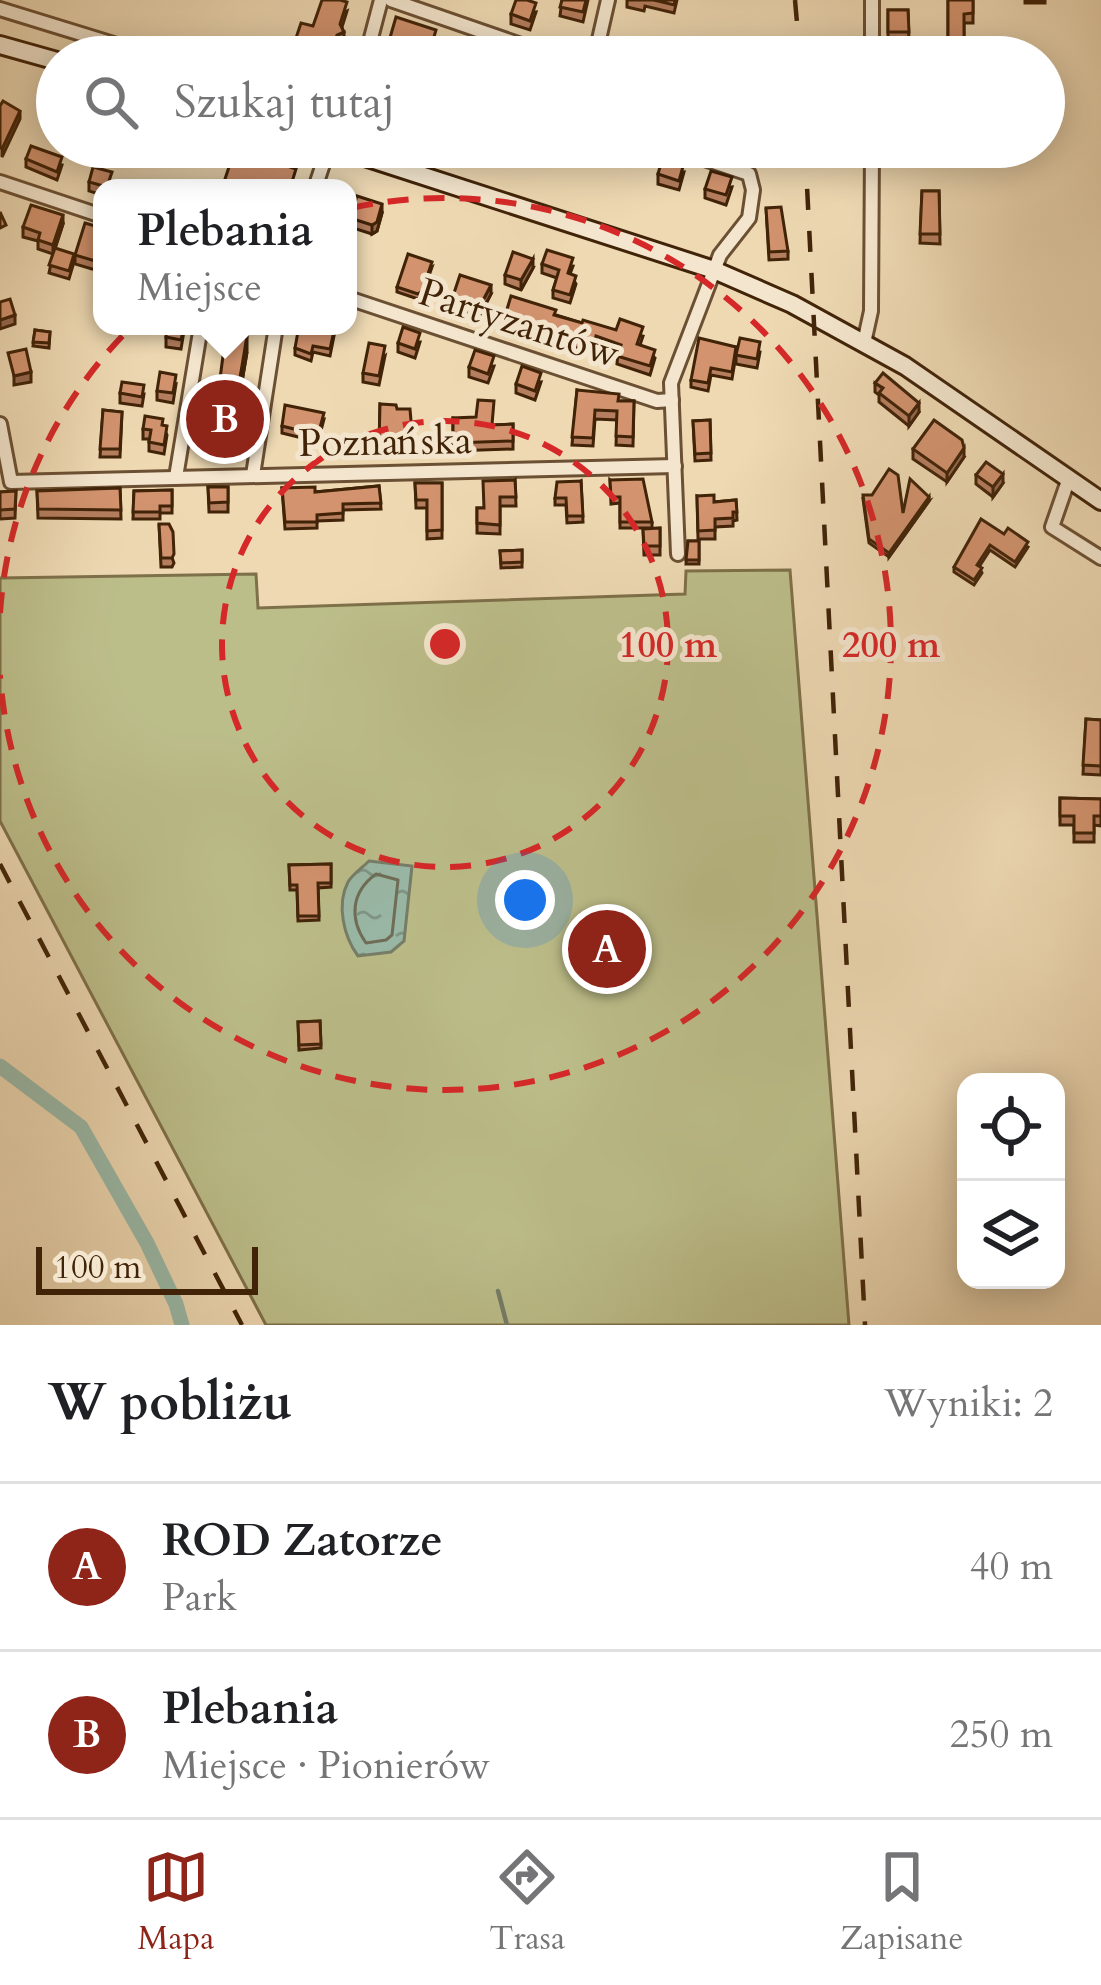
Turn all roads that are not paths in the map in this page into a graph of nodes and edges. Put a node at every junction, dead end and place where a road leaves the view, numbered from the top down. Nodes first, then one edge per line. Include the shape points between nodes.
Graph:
1 (381, 0) edge
2 (392, 0) edge
3 (608, 0) edge
4 (872, 0) edge
5 (0, 9) edge
6 (88, 36) edge
7 (372, 36) edge
8 (496, 36) edge
9 (600, 36) edge
10 (872, 36) edge
11 (0, 45) edge
12 (36, 55) edge
13 (399, 168) edge
14 (735, 168) edge
15 (872, 168) edge
16 (0, 182) edge
17 (93, 213) edge
18 (714, 270) junction
19 (357, 301) edge
20 (200, 335) edge
21 (275, 335) edge
22 (865, 343) junction
23 (672, 400) junction
24 (0, 424) edge
25 (675, 466) junction
26 (253, 475) junction
27 (176, 477) junction
28 (1070, 478) junction
29 (1101, 501) edge
30 (678, 554) dead end
31 (1101, 558) edge

1 - 7 street
2 - 8 street
3 - 9 street
4 - 10 street
5 - 6 street
11 - 12 main road
13 - 18 main road
14 - 18 street via 752,180 749,218
15 - 22 street
16 - 17 street
18 - 22 main road
18 - 23 street via 671,383
19 - 23 street, Partyzantów
20 - 27 street
21 - 26 street
22 - 28 main road
23 - 25 street
24 - 27 street, Poznańska via 11,482
25 - 26 street, Poznańska
25 - 30 street
26 - 27 street, Poznańska
28 - 29 main road
28 - 31 street via 1052,527

